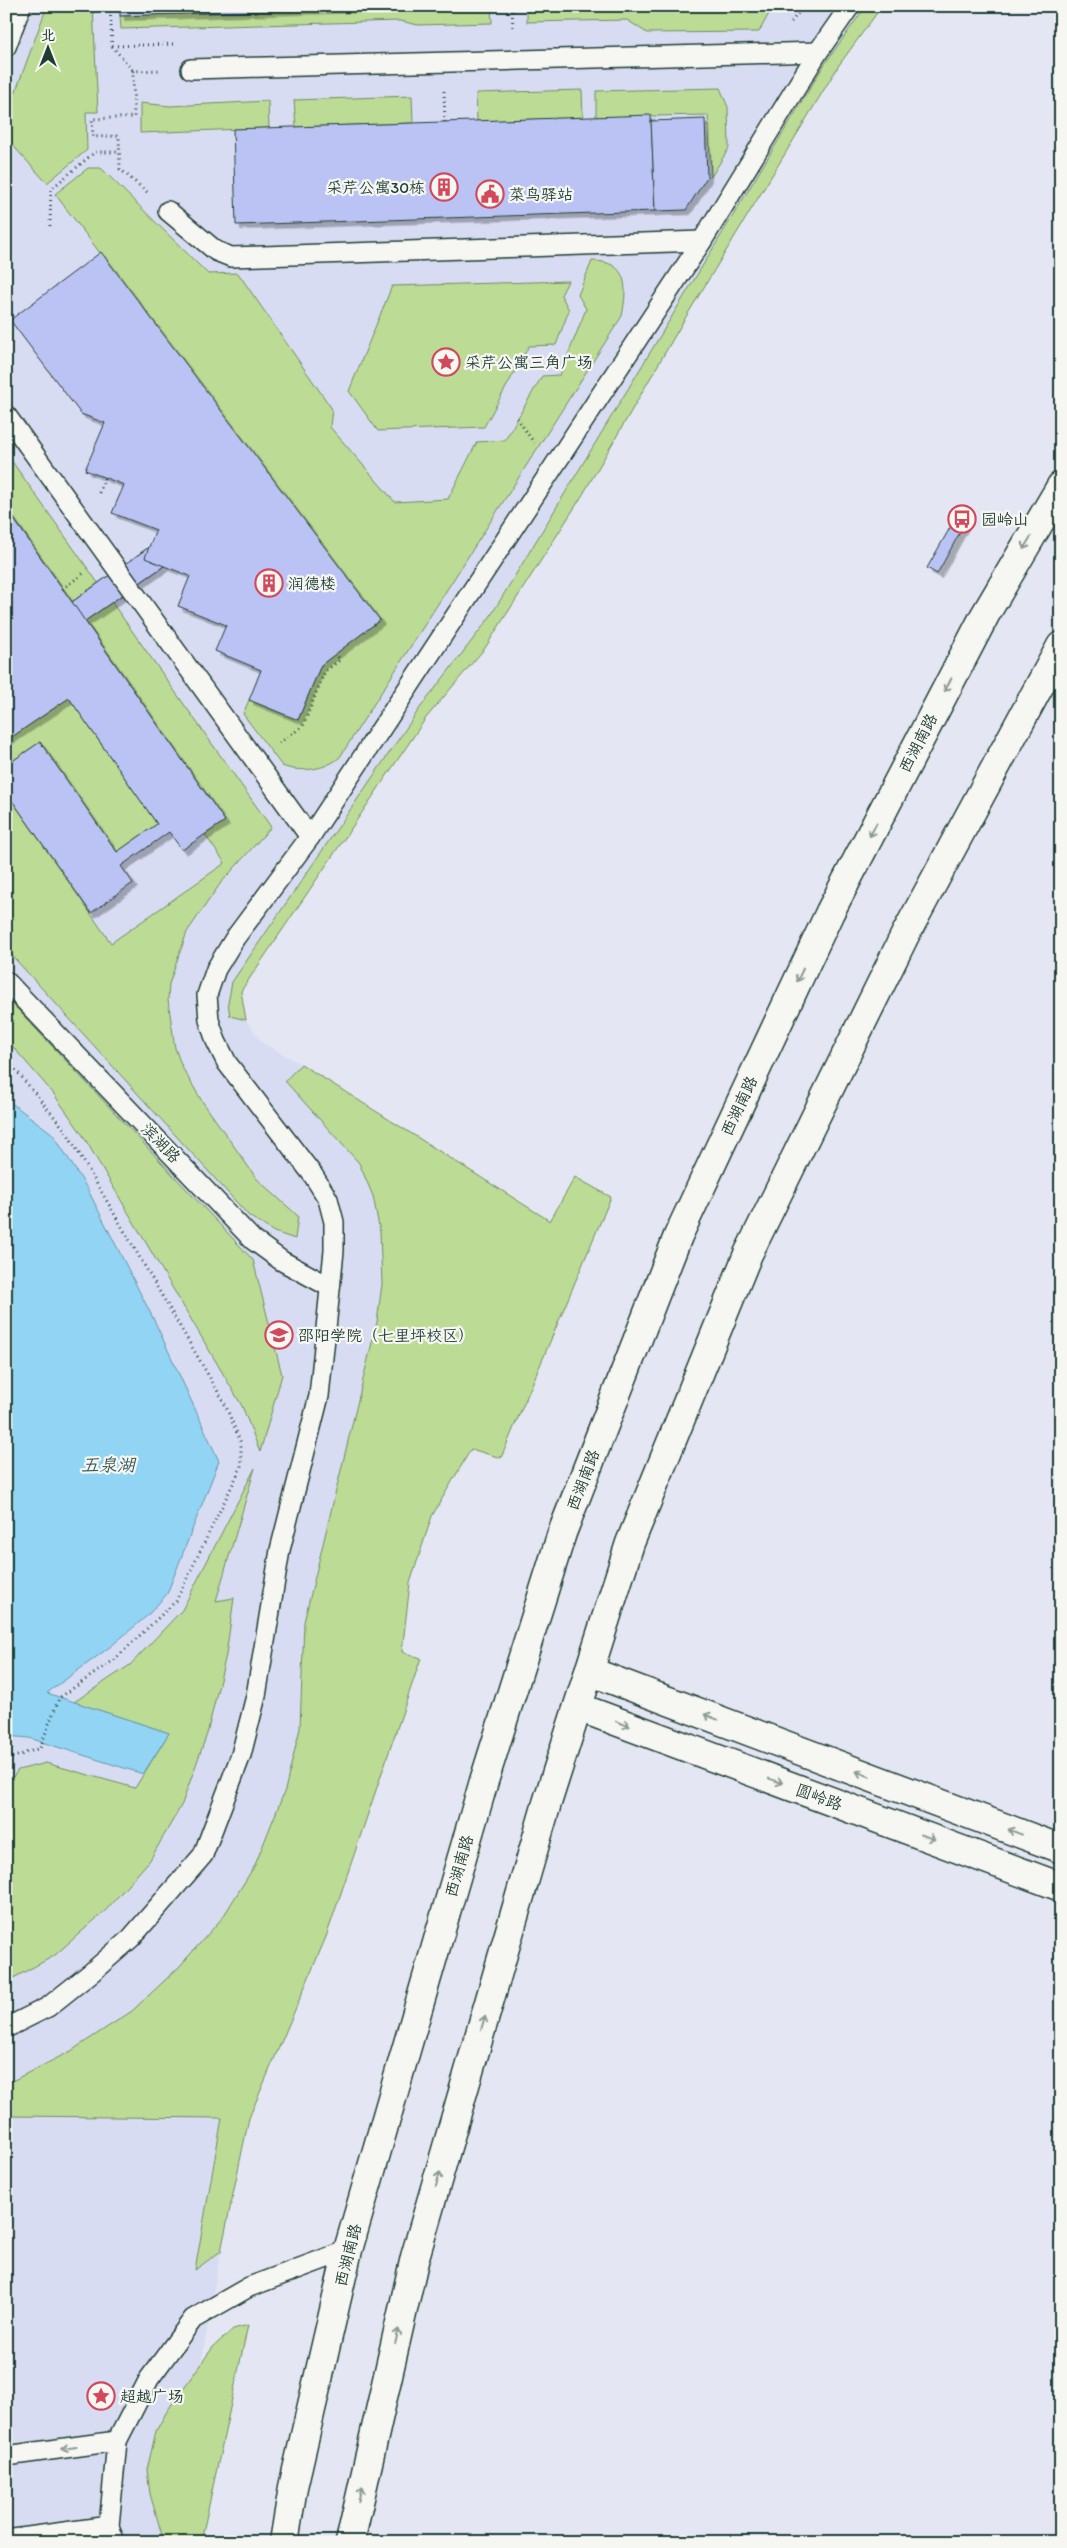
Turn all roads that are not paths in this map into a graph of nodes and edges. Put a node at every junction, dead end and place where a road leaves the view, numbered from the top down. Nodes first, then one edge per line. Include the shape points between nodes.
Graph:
1 (21, 6) edge
2 (850, 6) edge
3 (6, 47) edge
4 (818, 52) junction
5 (192, 69) road end
6 (168, 211) dead end
7 (702, 241) junction
8 (6, 414) edge
9 (1061, 486) edge
10 (1061, 646) edge
11 (310, 837) junction
12 (6, 982) edge
13 (330, 1287) junction
14 (589, 1671) junction
15 (578, 1707) junction
16 (1061, 1849) edge
17 (1061, 1887) edge
18 (6, 2028) edge
19 (348, 2250) junction
20 (117, 2441) junction
21 (6, 2456) edge
22 (112, 2534) edge
23 (6, 2540) edge
24 (284, 2542) edge
25 (350, 2542) edge

1 - 3 lane
2 - 4 lane
4 - 5 lane
4 - 7 lane
6 - 7 lane via 216,252 231,257
7 - 11 lane
8 - 11 lane
9 -> 19 main road, 西湖南路 via 985,615 830,912 678,1236 562,1533 484,1781
10 - 14 main road via 905,935 748,1254 630,1543
11 - 13 lane via 235,938 216,970 207,995 209,1020 227,1063 328,1199 334,1222
12 - 13 lane, 滨湖路 via 253,1240 282,1262
13 - 18 lane via 319,1396 280,1550 256,1696 241,1756 203,1854 131,1938 48,2007
14 - 15 main road
16 -> 14 main road
15 -> 17 main road, 圆岭路
25 -> 15 main road via 415,2257
19 - 20 lane via 249,2287 193,2319 149,2379
19 - 24 main road, 西湖南路 via 293,2487
20 -> 21 lane
20 - 22 lane
22 - 23 lane

